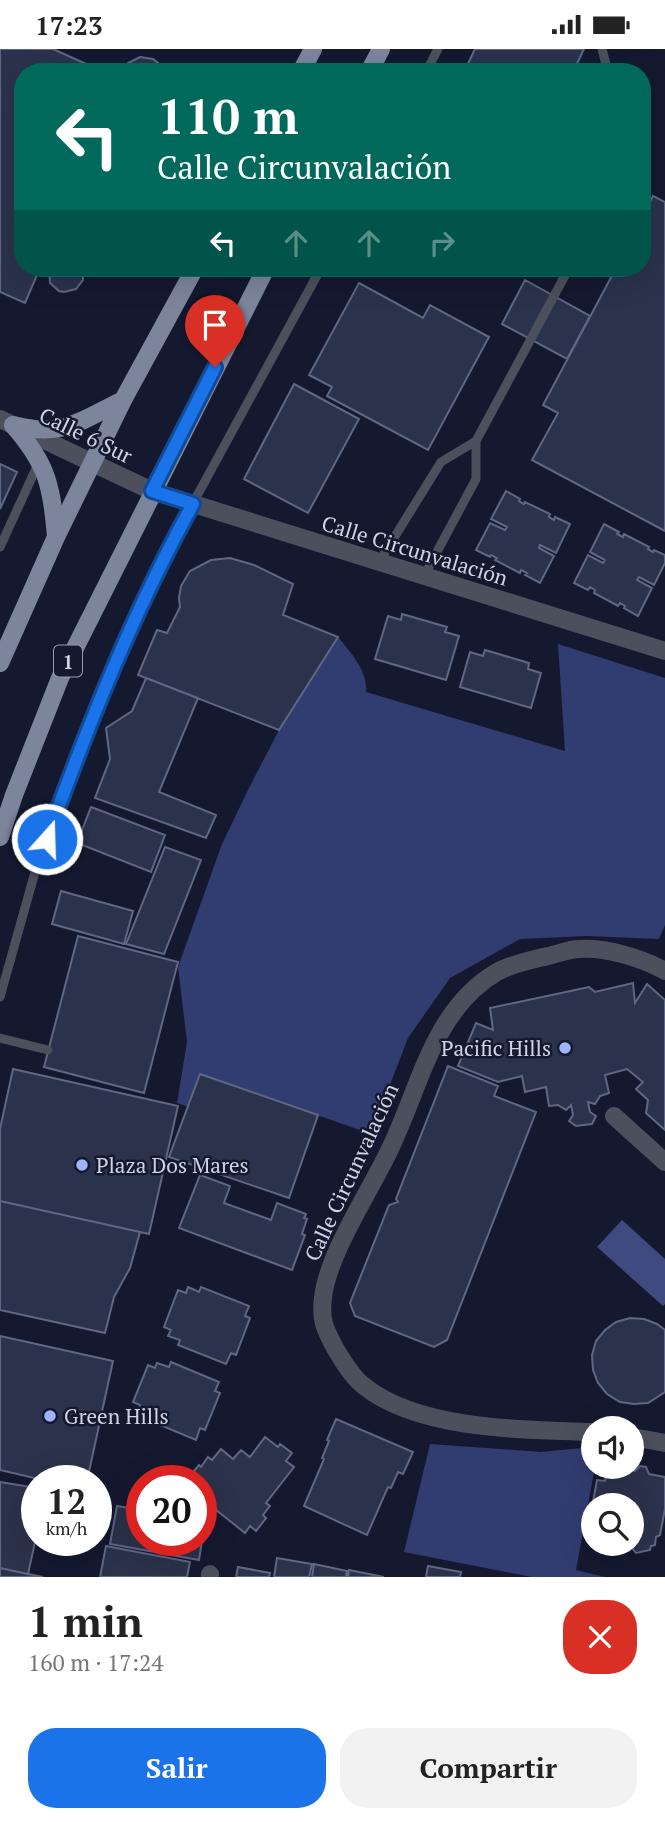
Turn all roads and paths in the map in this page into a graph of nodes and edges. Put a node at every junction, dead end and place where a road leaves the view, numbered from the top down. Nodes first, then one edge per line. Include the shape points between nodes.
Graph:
1 (190, 277) edge
2 (261, 277) edge
3 (316, 277) edge
4 (564, 277) edge
5 (123, 400) junction
6 (7, 422) edge
7 (476, 441) junction
8 (40, 460) junction
9 (92, 465) junction
10 (152, 491) junction
11 (193, 504) junction
12 (57, 537) junction
13 (0, 547) edge
14 (379, 562) junction
15 (424, 576) junction
16 (665, 651) edge
17 (0, 663) edge
18 (0, 837) edge
19 (665, 971) edge
20 (0, 997) edge
21 (0, 1038) edge
22 (48, 1050) dead end
23 (614, 1116) dead end
24 (665, 1163) edge
25 (581, 1432) edge
26 (644, 1439) edge
27 (665, 1443) edge

1 - 5 main road
2 - 10 main road, 1
3 - 11 lane
4 - 7 lane
5 - 6 main road via 58,429 35,431
5 - 9 main road
6 - 8 main road
6 - 9 street, Calle 6 Sur
7 - 14 lane via 441,463
7 - 15 lane via 476,479
8 - 12 main road via 50,485
8 - 13 lane
9 - 10 street, Calle 6 Sur
9 - 12 main road
10 - 11 street, Calle Circunvalación
10 - 18 main road, 1 via 60,678
11 - 14 street, Calle Circunvalación
11 - 20 lane via 146,597 72,768 37,865
12 - 17 main road
14 - 15 street, Calle Circunvalación
15 - 16 street, Calle Circunvalación
19 - 25 street, Calle Circunvalación via 619,953 579,949 498,971 470,993 427,1057 400,1132 330,1266 323,1297 322,1323 340,1356 362,1385 397,1407 446,1420
21 - 22 lane
23 - 24 street
26 - 27 street

